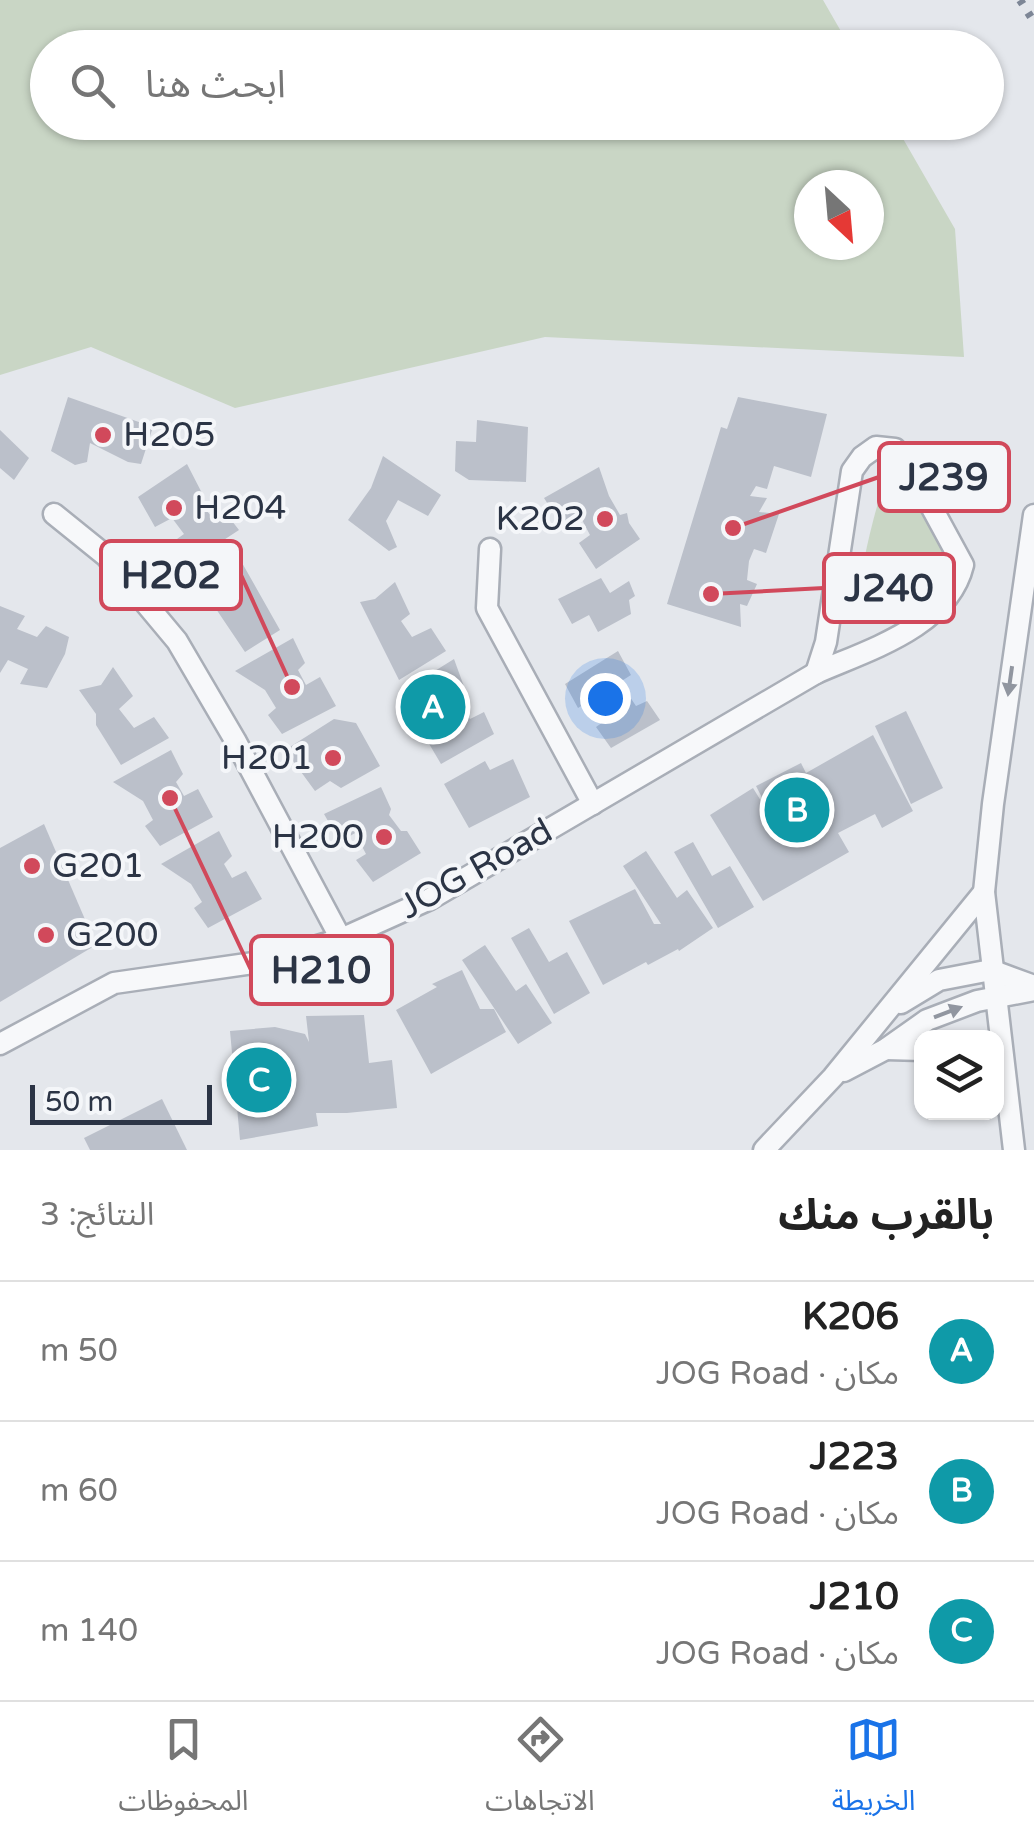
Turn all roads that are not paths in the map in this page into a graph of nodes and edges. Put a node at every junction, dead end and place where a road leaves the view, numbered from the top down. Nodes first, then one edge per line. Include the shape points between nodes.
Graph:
1 (54, 514) dead end
2 (1034, 515) edge
3 (490, 550) dead end
4 (816, 673) junction
5 (593, 804) junction
6 (984, 892) junction
7 (341, 939) junction
8 (992, 970) junction
9 (1034, 988) edge
10 (995, 997) junction
11 (886, 1012) junction
12 (997, 1030) edge
13 (0, 1044) edge
14 (886, 1049) junction
15 (914, 1050) edge
16 (833, 1077) junction
17 (1004, 1093) edge
18 (764, 1150) edge
19 (1014, 1150) edge

1 - 7 street via 106,556 177,641
2 -> 6 street
3 - 5 street via 487,608
4 - 4 street, JOG Road via 898,636 940,607 959,582 963,565 895,449 876,447 852,470
4 - 5 street, JOG Road
5 - 7 street, JOG Road via 430,899
6 - 8 street
6 - 11 street
7 - 13 street, JOG Road via 267,961 114,983
8 - 9 street
8 - 10 street
8 - 11 street via 939,980
9 - 10 street
10 - 12 street
14 -> 10 street via 927,1020
11 - 16 street
14 - 15 street
14 - 16 street
16 - 18 street
17 - 19 street

